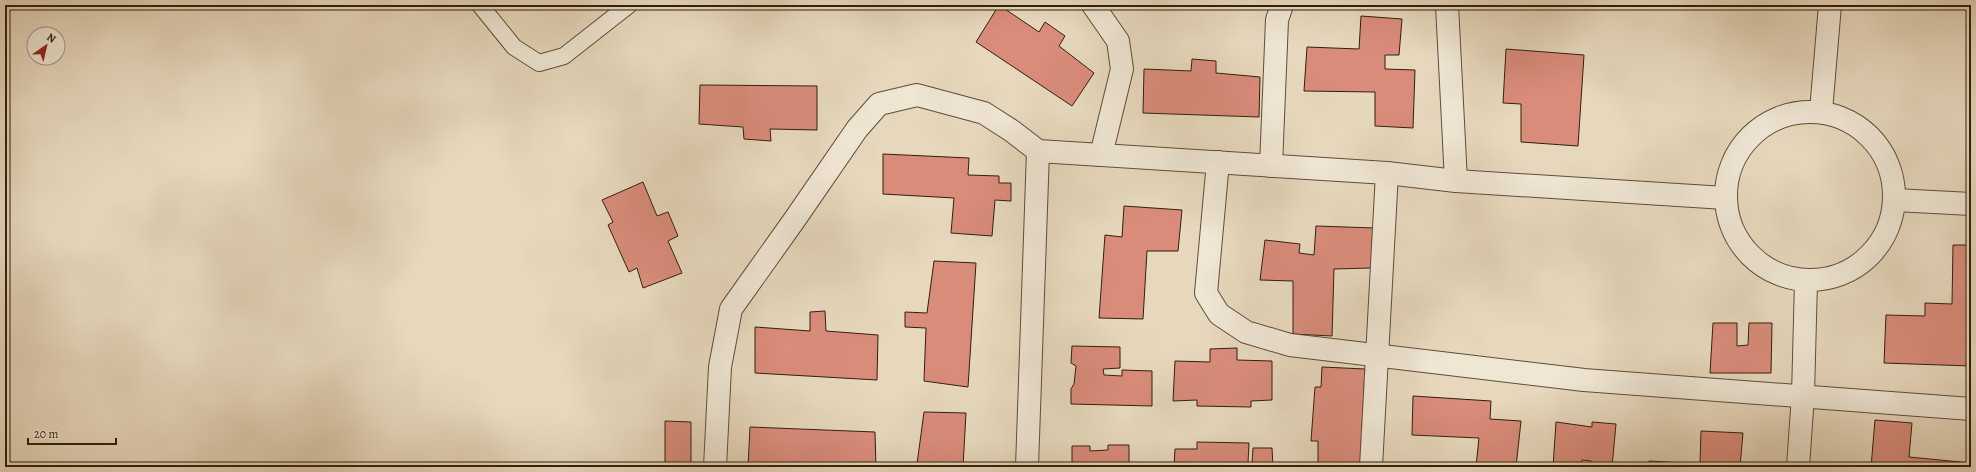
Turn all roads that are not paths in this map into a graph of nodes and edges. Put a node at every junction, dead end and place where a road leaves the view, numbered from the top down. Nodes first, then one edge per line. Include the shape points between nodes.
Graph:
1 (480, 5) edge
2 (629, 5) edge
3 (1093, 5) edge
4 (1282, 5) edge
5 (1447, 5) edge
6 (1830, 5) edge
7 (1821, 112) junction
8 (1038, 151) junction
9 (1101, 155) junction
10 (1218, 162) junction
11 (1271, 166) junction
12 (1387, 173) junction
13 (1456, 181) junction
14 (1725, 198) junction
15 (1895, 200) junction
16 (1971, 204) edge
17 (1806, 281) junction
18 (1376, 354) junction
19 (1803, 395) junction
20 (1971, 409) edge
21 (715, 467) edge
22 (1027, 467) edge
23 (1371, 467) edge
24 (1798, 467) edge

1 - 2 lane via 514,47 539,63 564,56
3 - 9 street via 1118,41 1122,69
4 - 11 street via 1277,20
5 - 13 street
6 - 7 street
7 - 14 street via 1791,113 1765,124 1748,138 1729,169
7 - 15 street via 1851,121 1875,141 1891,169
8 - 9 street
8 - 21 street via 1012,130 984,113 917,95 879,104 856,128 731,309 720,367
8 - 22 street
9 - 10 street
10 - 11 street
10 - 18 street via 1206,293 1219,314 1246,332 1290,345
11 - 12 street
12 - 13 street
12 - 18 street
13 - 14 street
14 - 17 street via 1732,228 1750,255 1775,273
15 - 16 street
15 - 17 street via 1888,232 1868,259 1839,276
17 - 19 street
18 - 19 street via 1584,380
18 - 23 street
19 - 20 street
19 - 24 street

